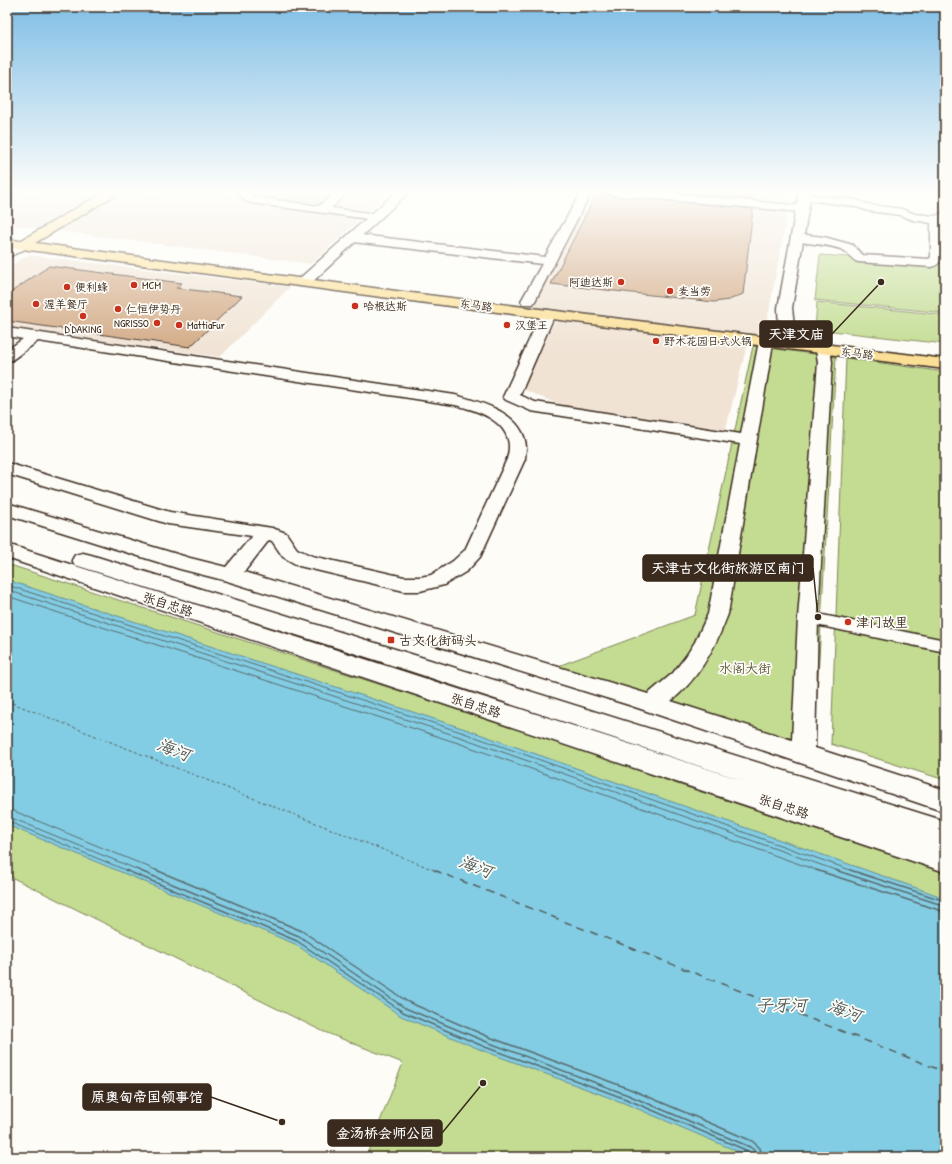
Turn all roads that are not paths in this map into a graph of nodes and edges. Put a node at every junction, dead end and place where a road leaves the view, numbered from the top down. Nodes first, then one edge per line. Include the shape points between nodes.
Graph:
1 (13, 246) edge
2 (71, 246) edge
3 (344, 246) edge
4 (424, 246) edge
5 (557, 246) edge
6 (796, 246) edge
7 (844, 246) edge
8 (939, 246) edge
9 (7, 259) edge
10 (549, 261) junction
11 (310, 278) junction
12 (528, 301) junction
13 (548, 314) junction
14 (7, 332) edge
15 (787, 333) junction
16 (36, 336) junction
17 (766, 341) junction
18 (823, 348) junction
19 (945, 352) edge
20 (7, 357) edge
21 (945, 364) edge
22 (748, 440) junction
23 (7, 468) edge
24 (7, 509) edge
25 (266, 532) junction
26 (7, 536) edge
27 (7, 551) edge
28 (231, 575) junction
29 (808, 618) junction
30 (945, 646) edge
31 (651, 704) junction
32 (803, 754) junction
33 (945, 801) edge
34 (945, 834) edge
35 (945, 859) edge

1 - 9 street
2 - 11 main road, 东马路
3 - 11 street
4 - 10 street
5 - 10 street
6 - 15 street via 785,308
7 - 8 street via 849,248 858,258 932,263 938,257
10 - 12 street
11 - 12 main road, 东马路
11 - 13 main road, 东马路
12 - 15 main road, 东马路
13 - 17 main road, 东马路
13 - 22 street via 511,397 531,406
14 - 16 street
15 - 17 street
15 - 18 street
15 - 19 main road, 东马路
16 - 20 street
16 - 25 street via 455,400 489,411 512,428 518,445 516,459 472,553 460,566 437,580 404,584 306,561 290,553 282,545 279,537
17 - 18 main road, 东马路
17 - 22 street
18 - 21 main road, 东马路
18 - 29 street via 825,362
22 - 31 street via 715,620 708,639 693,662 674,686
23 - 25 street via 168,518
24 - 28 street
25 - 28 street
26 - 34 street, 张自忠路
27 - 35 street, 张自忠路
28 - 31 street
29 - 30 street
29 - 32 street
31 - 32 street
32 - 33 street

